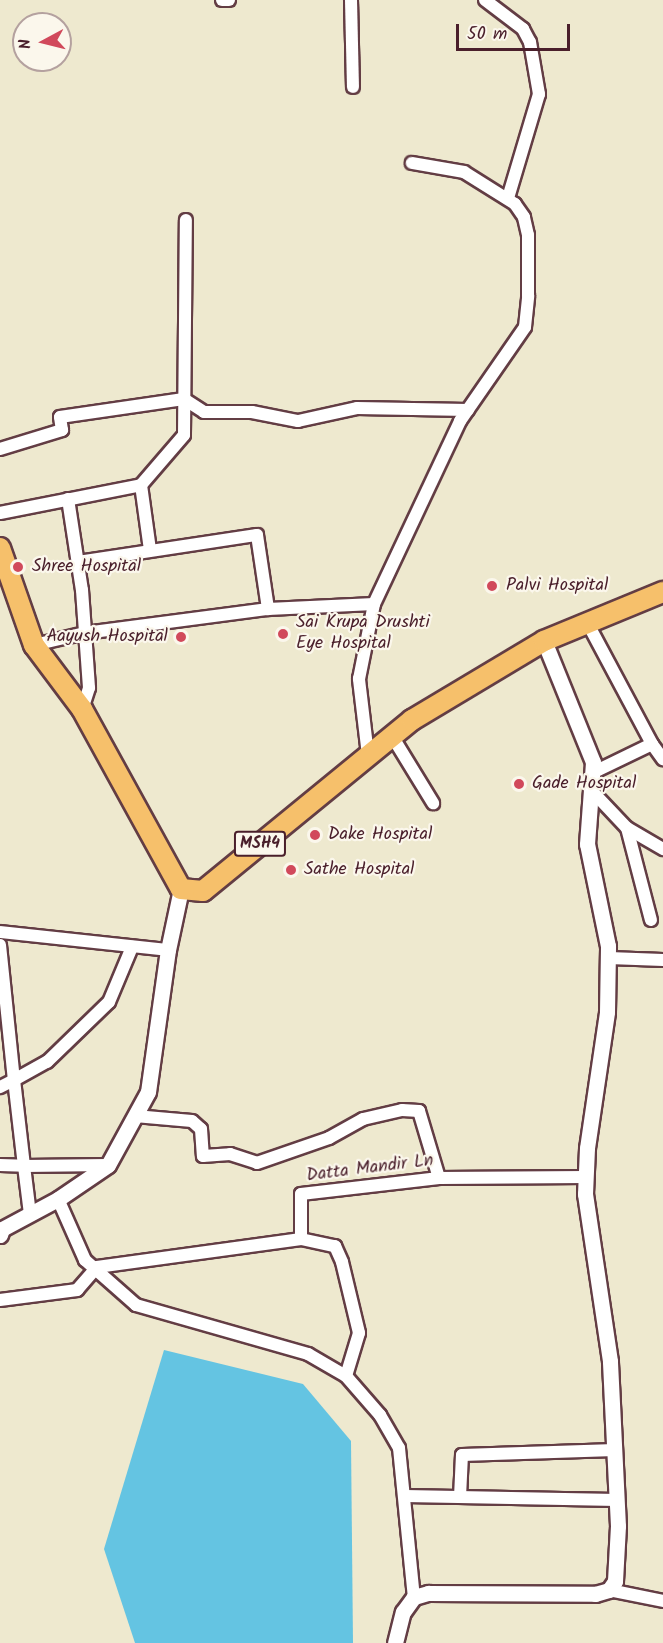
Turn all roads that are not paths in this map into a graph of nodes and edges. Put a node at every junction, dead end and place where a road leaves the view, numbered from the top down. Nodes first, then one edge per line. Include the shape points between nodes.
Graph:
1 (222, 0) edge
2 (229, 0) edge
3 (351, 0) edge
4 (485, 0) edge
5 (353, 87) dead end
6 (412, 163) dead end
7 (508, 198) junction
8 (186, 220) dead end
9 (184, 399) junction
10 (468, 410) junction
11 (0, 449) edge
12 (141, 485) junction
13 (68, 499) junction
14 (0, 513) edge
15 (150, 550) junction
16 (1, 557) edge
17 (78, 562) junction
18 (663, 592) edge
19 (374, 604) junction
20 (268, 609) junction
21 (588, 624) junction
22 (85, 633) junction
23 (544, 642) junction
24 (34, 645) junction
25 (82, 709) junction
26 (392, 736) junction
27 (659, 750) edge
28 (368, 755) junction
29 (594, 771) junction
30 (592, 790) junction
31 (433, 803) dead end
32 (627, 828) junction
33 (663, 849) edge
34 (181, 889) junction
35 (651, 920) dead end
36 (0, 932) edge
37 (0, 945) edge
38 (132, 947) junction
39 (168, 950) junction
40 (609, 958) junction
41 (663, 960) edge
42 (4, 1004) edge
43 (14, 1080) junction
44 (0, 1087) edge
45 (135, 1116) junction
46 (0, 1165) edge
47 (108, 1165) junction
48 (24, 1166) junction
49 (439, 1178) junction
50 (586, 1178) junction
51 (58, 1199) junction
52 (30, 1214) junction
53 (0, 1235) edge
54 (301, 1239) junction
55 (96, 1267) junction
56 (0, 1300) edge
57 (346, 1376) junction
58 (615, 1450) junction
59 (405, 1496) junction
60 (460, 1497) junction
61 (617, 1500) junction
62 (609, 1590) junction
63 (414, 1597) junction
64 (663, 1601) edge
65 (395, 1643) edge

1 - 2 street
3 - 5 street
4 - 7 street via 523,29 530,42 539,94
6 - 7 street via 464,172
7 - 10 street via 524,217 528,235 525,327
8 - 9 street
9 - 10 street via 204,412 252,412 298,422 357,408
9 - 11 street via 60,417 62,430
9 - 12 street via 184,435
10 - 19 street
12 - 13 street
12 - 15 street
13 - 14 street
13 - 17 street
15 - 17 street
15 - 20 street via 257,535
16 - 24 main road
17 - 22 street
18 - 21 main road, MSH4
19 - 20 street
19 - 28 street via 359,679
20 - 22 street
21 - 23 main road, MSH4
21 - 27 street
22 - 24 street
22 - 25 street via 89,688
23 - 26 main road, MSH4 via 412,720
23 - 29 street via 586,741
24 - 25 main road
25 - 34 main road
26 - 28 main road, MSH4
26 - 31 street
27 - 29 street
28 - 34 main road, MSH4 via 203,891
29 - 30 street
30 - 32 street
30 - 40 street via 587,844
32 - 33 street
32 - 35 street
34 - 39 street
36 - 38 street
37 - 42 street
38 - 39 street
38 - 43 street via 109,1002 47,1062
39 - 45 street via 148,1092
40 - 41 street
40 - 50 street via 607,1012
42 - 43 street
43 - 44 street
43 - 48 street
45 - 47 street
45 - 49 street via 192,1121 201,1129 203,1156 230,1154 257,1163 329,1138 363,1119 402,1110 419,1111
46 - 48 street
47 - 48 street
47 - 51 street
48 - 52 street
49 - 50 street, Datta Mandir Ln
49 - 54 street, Datta Mandir Ln via 301,1194
50 - 58 street via 610,1361
51 - 52 street
51 - 55 street via 85,1260
52 - 53 street via 2,1229
54 - 55 street
54 - 57 street via 335,1246 342,1262 358,1333
55 - 56 street via 77,1290
55 - 57 street via 136,1305 308,1354
57 - 59 street via 380,1415 399,1448
58 - 60 street via 462,1455
58 - 61 street
59 - 60 street
59 - 63 street
60 - 61 street
61 - 62 street via 615,1581
62 - 63 street via 595,1594 428,1593
62 - 64 street
63 - 65 street via 403,1612

